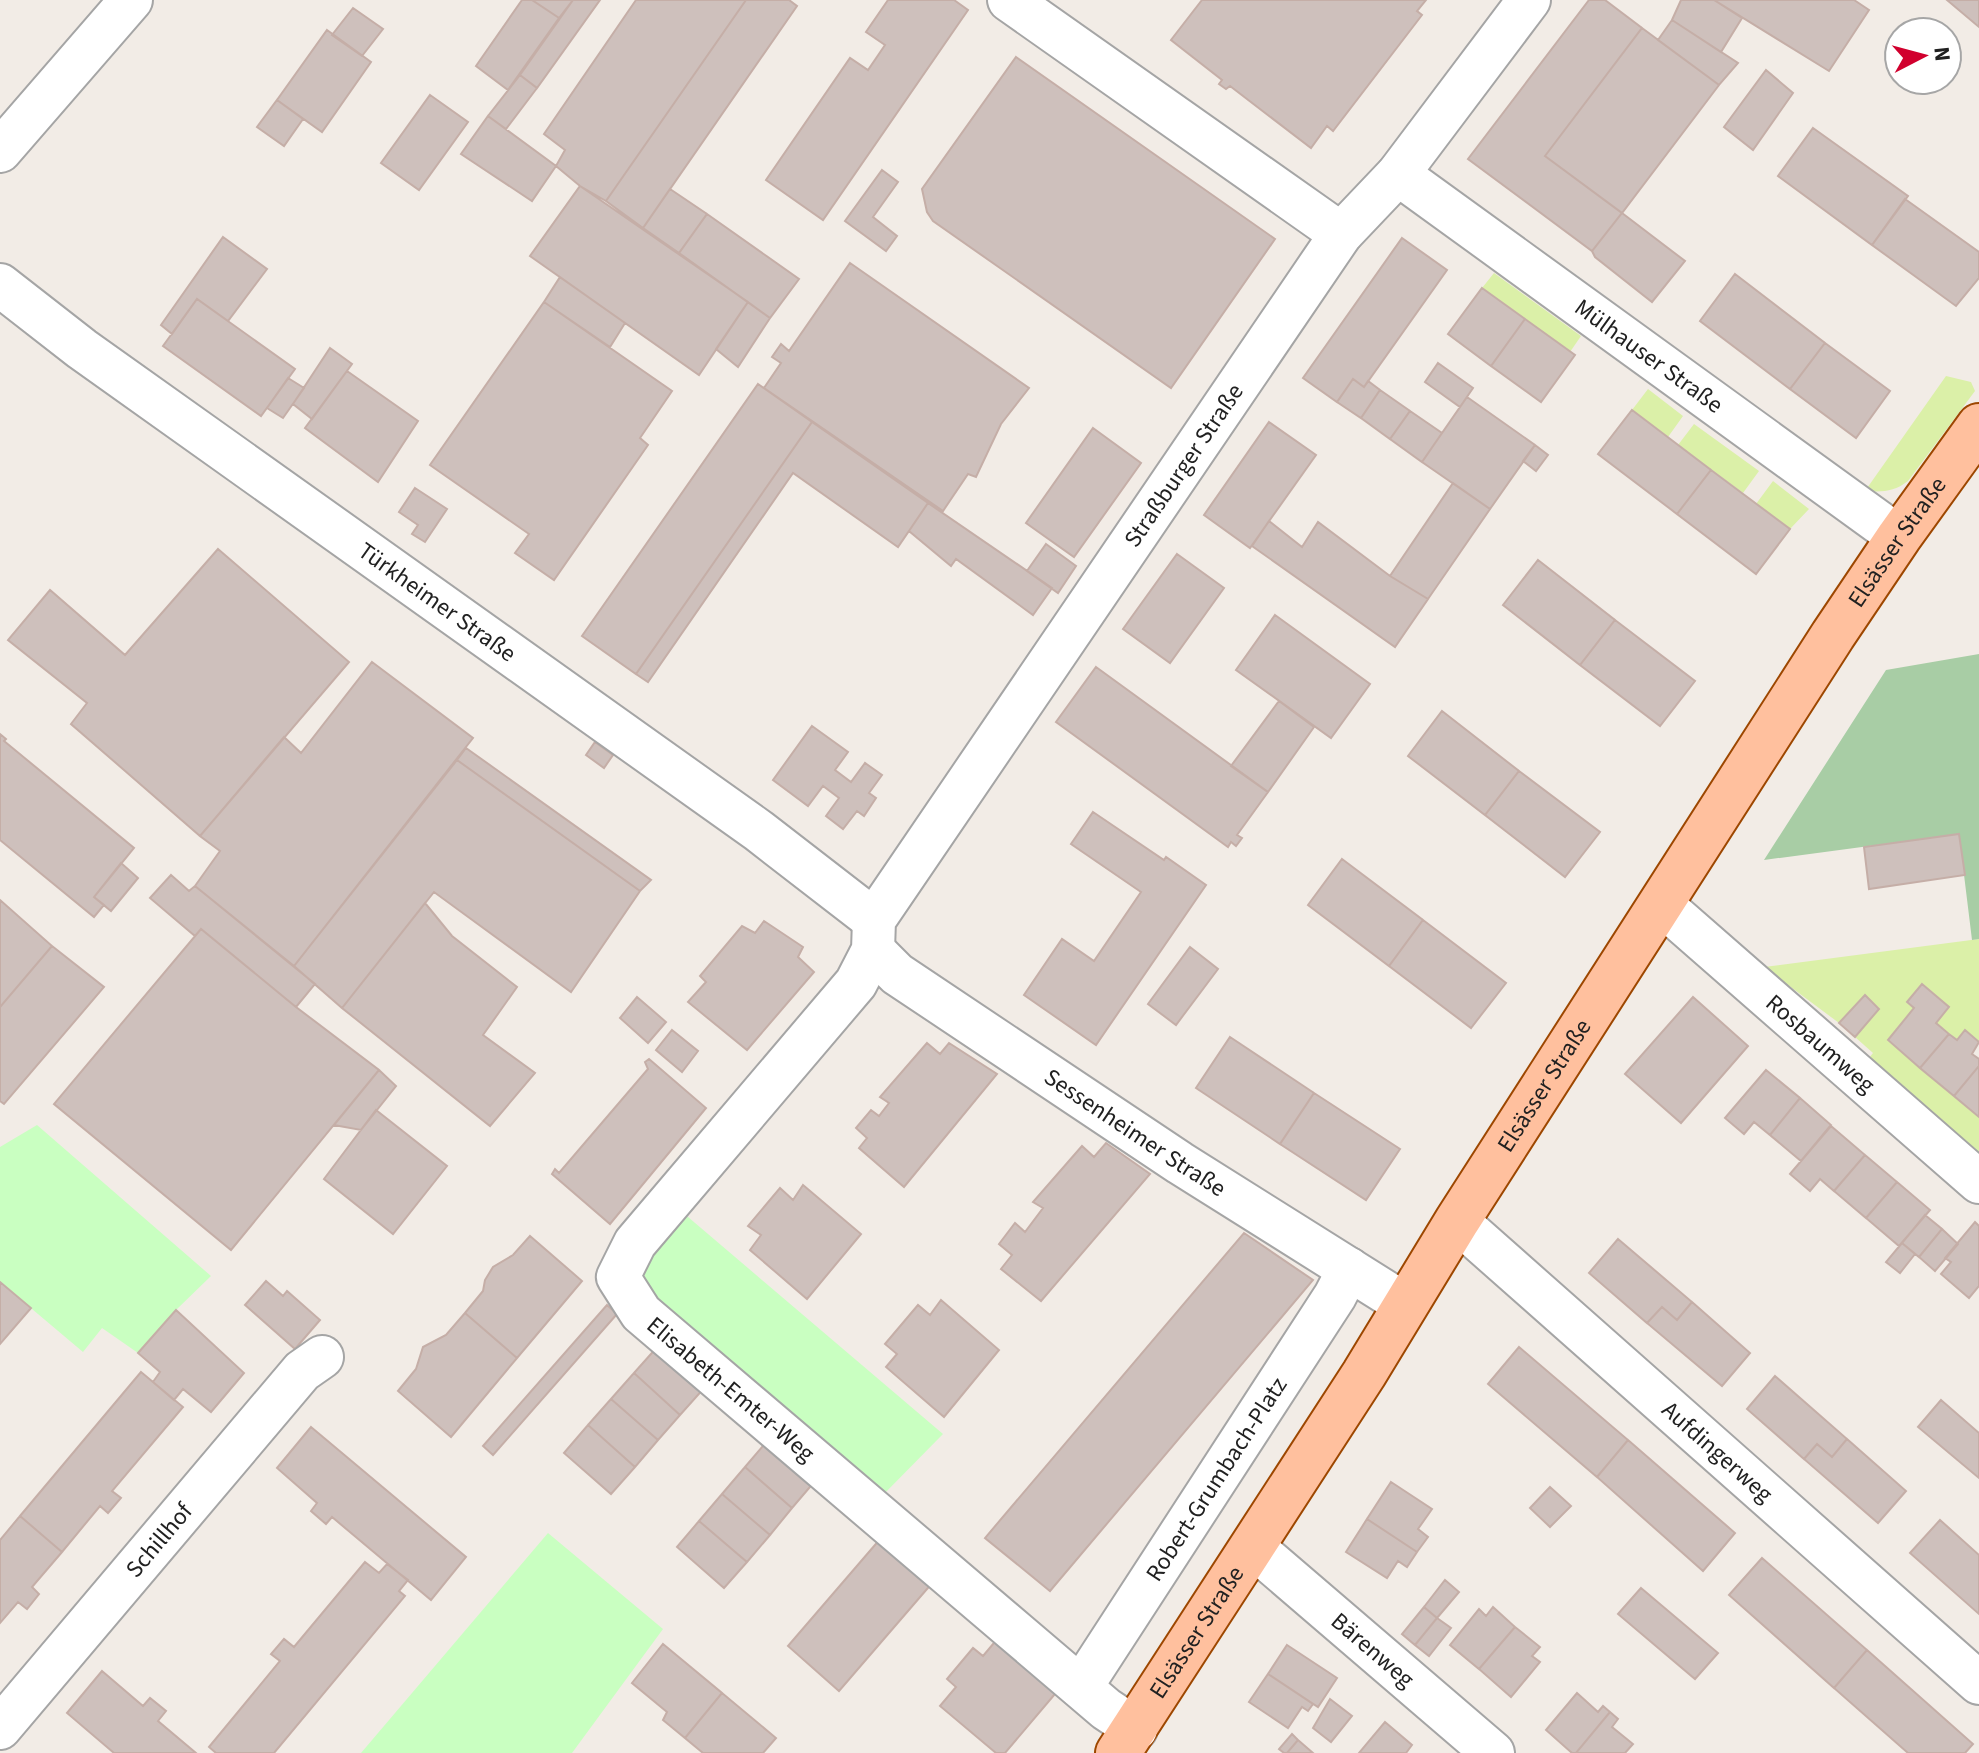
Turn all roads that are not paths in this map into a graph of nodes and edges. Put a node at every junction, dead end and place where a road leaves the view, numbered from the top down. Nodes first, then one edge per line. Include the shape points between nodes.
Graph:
1 (131, 0) edge
2 (1009, 0) edge
3 (1529, 0) edge
4 (0, 151) edge
5 (1398, 174) junction
6 (1341, 234) junction
7 (0, 285) edge
8 (1979, 426) edge
9 (1899, 537) junction
10 (1661, 904) junction
11 (874, 935) junction
12 (1979, 1182) edge
13 (1457, 1221) junction
14 (1349, 1269) junction
15 (1406, 1305) junction
16 (322, 1357) dead end
17 (1253, 1547) junction
18 (1979, 1683) edge
19 (1081, 1687) junction
20 (0, 1728) edge
21 (1127, 1741) edge
22 (1493, 1753) edge

1 - 4 street
2 - 6 street
3 - 5 street, Straßburger Straße
5 - 6 street, Straßburger Straße
5 - 9 street, Mülhauser Straße
6 - 11 street, Straßburger Straße
7 - 11 street, Türkheimer Straße via 82,349 759,831
8 - 9 main road, Elsässer Straße
9 - 10 main road, Elsässer Straße
10 - 12 street, Rosbaumweg
10 - 13 main road, Elsässer Straße
11 - 14 street, Sessenheimer Straße via 897,974
11 - 19 street, Elisabeth-Emter-Weg via 856,983 635,1243 618,1277 641,1313
13 - 15 main road, Elsässer Straße
13 - 18 street, Aufdingerweg
14 - 15 street, Sessenheimer Straße
14 - 19 street, Robert-Grumbach-Platz
15 - 17 main road, Elsässer Straße
16 - 20 street, Schillhof via 302,1371
17 - 21 main road, Elsässer Straße
17 - 22 street, Bärenweg
19 - 21 street, Elisabeth-Emter-Weg

